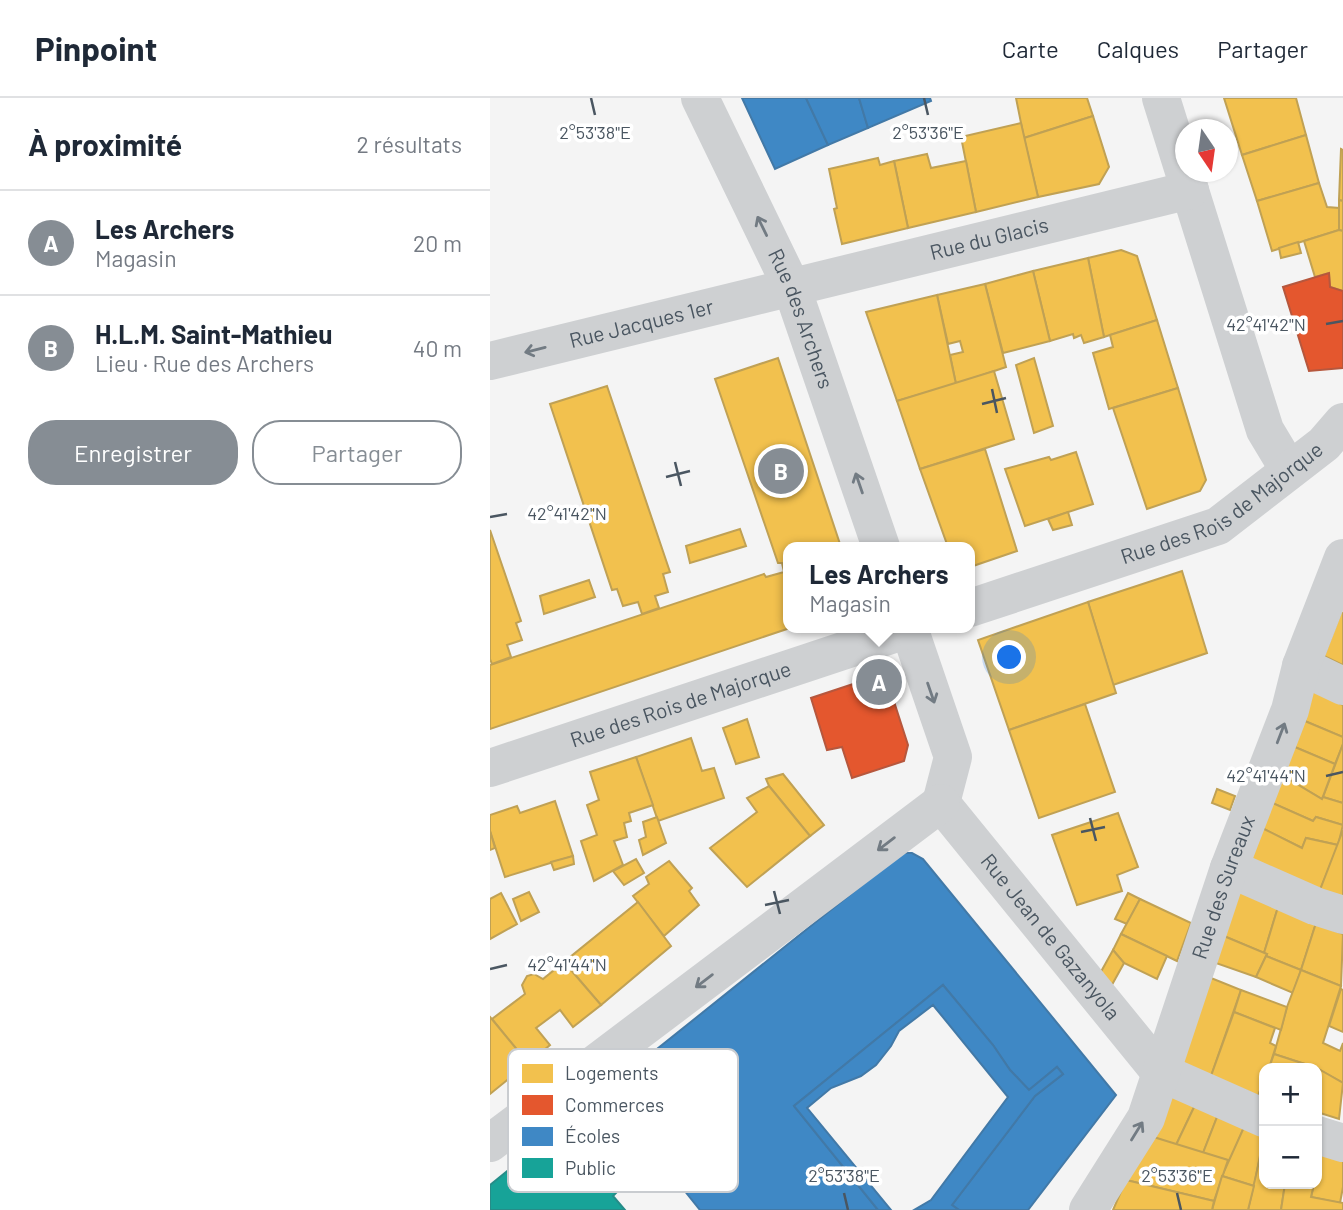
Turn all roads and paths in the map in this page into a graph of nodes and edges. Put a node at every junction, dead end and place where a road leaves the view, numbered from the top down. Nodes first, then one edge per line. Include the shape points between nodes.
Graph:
1 (700, 98) edge
2 (1161, 98) edge
3 (1190, 190) junction
4 (792, 288) junction
5 (490, 361) edge
6 (1343, 422) edge
7 (1289, 470) junction
8 (879, 542) edge
9 (1343, 558) edge
10 (975, 606) edge
11 (895, 633) edge
12 (912, 633) edge
13 (1301, 666) junction
14 (1343, 686) edge
15 (490, 768) edge
16 (940, 803) junction
17 (1229, 869) junction
18 (1343, 915) edge
19 (614, 1049) edge
20 (1160, 1072) junction
21 (1259, 1116) edge
22 (508, 1129) edge
23 (1322, 1137) edge
24 (490, 1143) edge
25 (1343, 1143) edge
26 (1088, 1210) edge

4 -> 1 street, Rue des Archers
2 - 3 street
3 - 4 street, Rue du Glacis
3 - 7 street via 1265,430
4 -> 5 street, Rue Jacques 1er
8 -> 4 street, Rue des Archers
6 - 7 street, Rue des Rois de Majorque via 1324,444
7 - 10 street, Rue des Rois de Majorque via 1218,526
9 - 13 street, Rue des Sureaux
11 - 15 street, Rue des Rois de Majorque
12 -> 16 street via 953,757
13 - 14 street
17 -> 13 street, Rue des Sureaux via 1290,710
16 -> 19 street
16 - 20 street, Rue Jean de Gazanyola
17 - 18 street
17 - 20 street, Rue des Sureaux
20 - 21 street
26 -> 20 street, Rue des Sureaux via 1146,1118
22 -> 24 street
23 - 25 street

